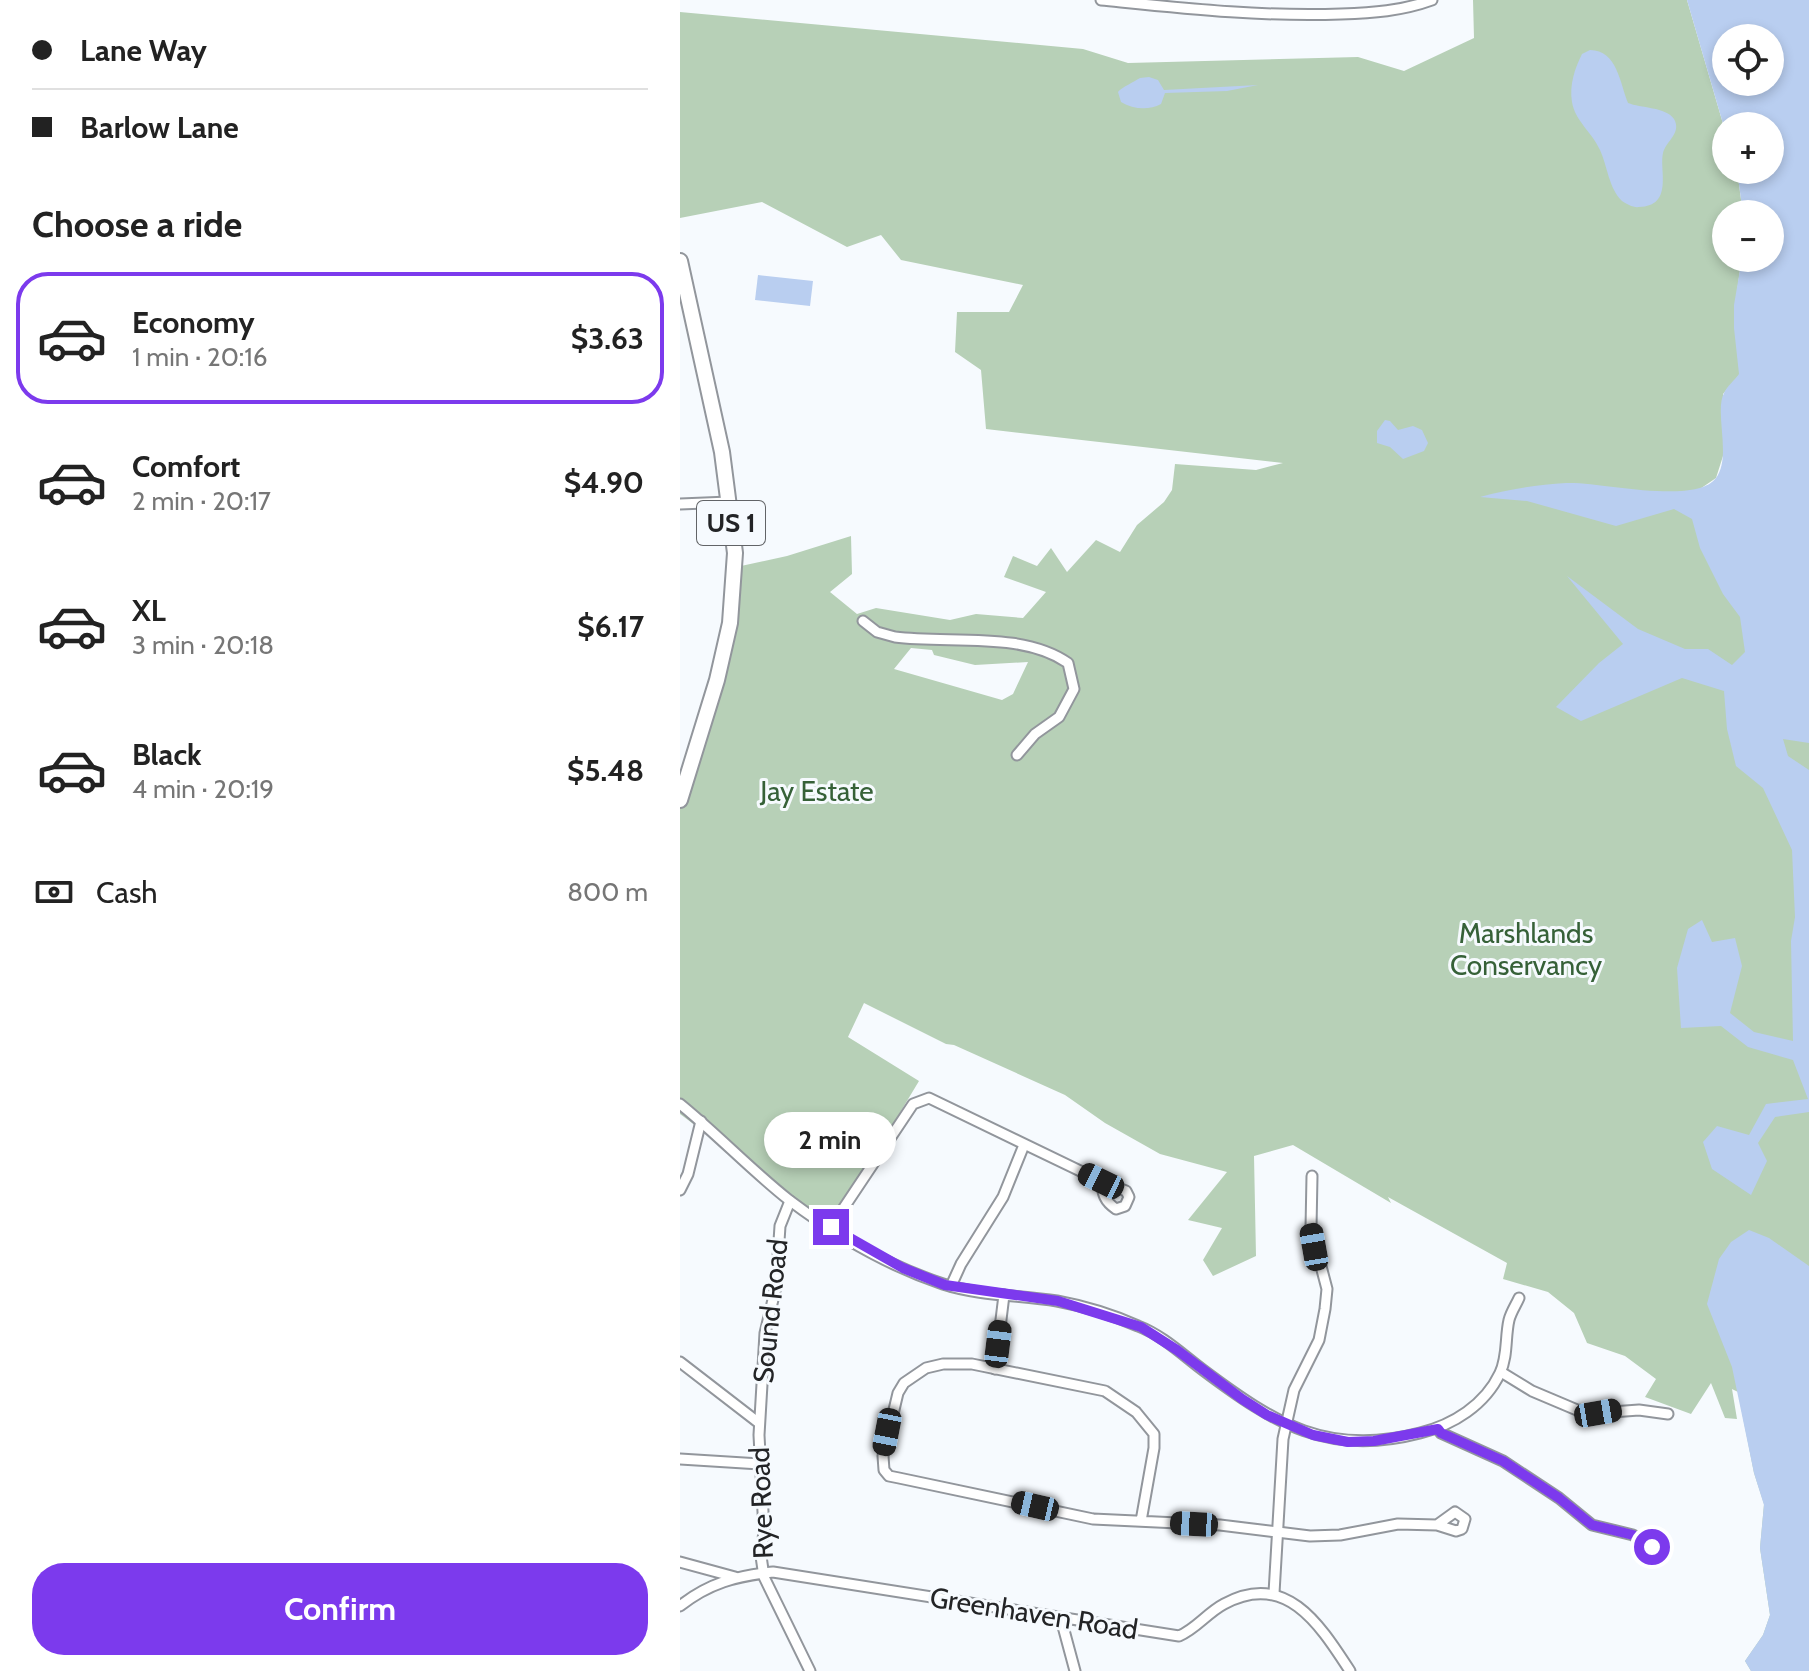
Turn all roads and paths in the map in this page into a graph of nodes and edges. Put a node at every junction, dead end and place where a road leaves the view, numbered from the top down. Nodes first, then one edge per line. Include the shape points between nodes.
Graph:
1 (1101, 0) edge
2 (1432, 0) edge
3 (680, 261) edge
4 (729, 502) junction
5 (680, 504) edge
6 (863, 621) dead end
7 (1017, 755) dead end
8 (680, 800) edge
9 (680, 1104) edge
10 (701, 1121) junction
11 (1024, 1145) junction
12 (1312, 1176) dead end
13 (1101, 1181) dead end
14 (680, 1190) edge
15 (790, 1201) junction
16 (831, 1227) junction
17 (951, 1286) junction
18 (1004, 1295) junction
19 (1519, 1298) dead end
20 (680, 1362) edge
21 (995, 1369) junction
22 (1501, 1372) junction
23 (1668, 1414) dead end
24 (759, 1423) junction
25 (1287, 1424) junction
26 (1438, 1429) junction
27 (680, 1459) edge
28 (760, 1464) junction
29 (1141, 1521) junction
30 (1437, 1525) dead end
31 (1279, 1532) junction
32 (1663, 1557) dead end
33 (680, 1562) edge
34 (763, 1573) junction
35 (735, 1577) junction
36 (1274, 1593) junction
37 (680, 1606) edge
38 (1061, 1619) junction
39 (810, 1671) edge
40 (1075, 1671) edge
41 (1350, 1671) edge

1 - 2 street via 1259,15 1386,12
3 - 4 main road, US 1
4 - 5 street
4 - 8 main road, US 1 via 735,553 730,623
6 - 7 street via 895,637 1041,648 1068,663 1074,689 1059,717
9 - 10 street
10 - 14 street
10 - 15 street
11 - 13 street
11 - 16 street via 929,1098 921,1099 897,1126
11 - 17 street via 1003,1197
12 - 25 street via 1311,1228 1327,1289 1326,1306 1319,1340 1294,1390
15 - 16 street
15 - 24 street, Sound Road via 780,1226 776,1287 765,1333
16 - 17 street via 903,1268
17 - 18 street
18 - 21 street
18 - 25 street via 1068,1304 1141,1327 1242,1399
19 - 22 street via 1509,1319
20 - 24 street, Rye Road
21 - 29 street via 1105,1391 1136,1412 1154,1434
21 - 29 street via 943,1364 904,1383 892,1409 883,1456 889,1476 1093,1519
22 - 23 street via 1577,1410
22 - 26 street via 1472,1408
24 - 28 street, Rye Road
25 - 26 street via 1348,1442
25 - 31 street
26 - 32 street via 1503,1461 1592,1525 1633,1535
27 - 28 street
28 - 34 street, Rye Road
29 - 31 street
30 - 31 street via 1398,1524 1340,1535
31 - 36 street
33 - 35 street
34 - 35 street, Greenhaven Road
34 - 38 street, Greenhaven Road
34 - 39 street, Rye Road
35 - 37 street, Greenhaven Road
36 - 38 street, Greenhaven Road via 1251,1594 1225,1604 1179,1636
36 - 41 street via 1310,1617
38 - 40 street

